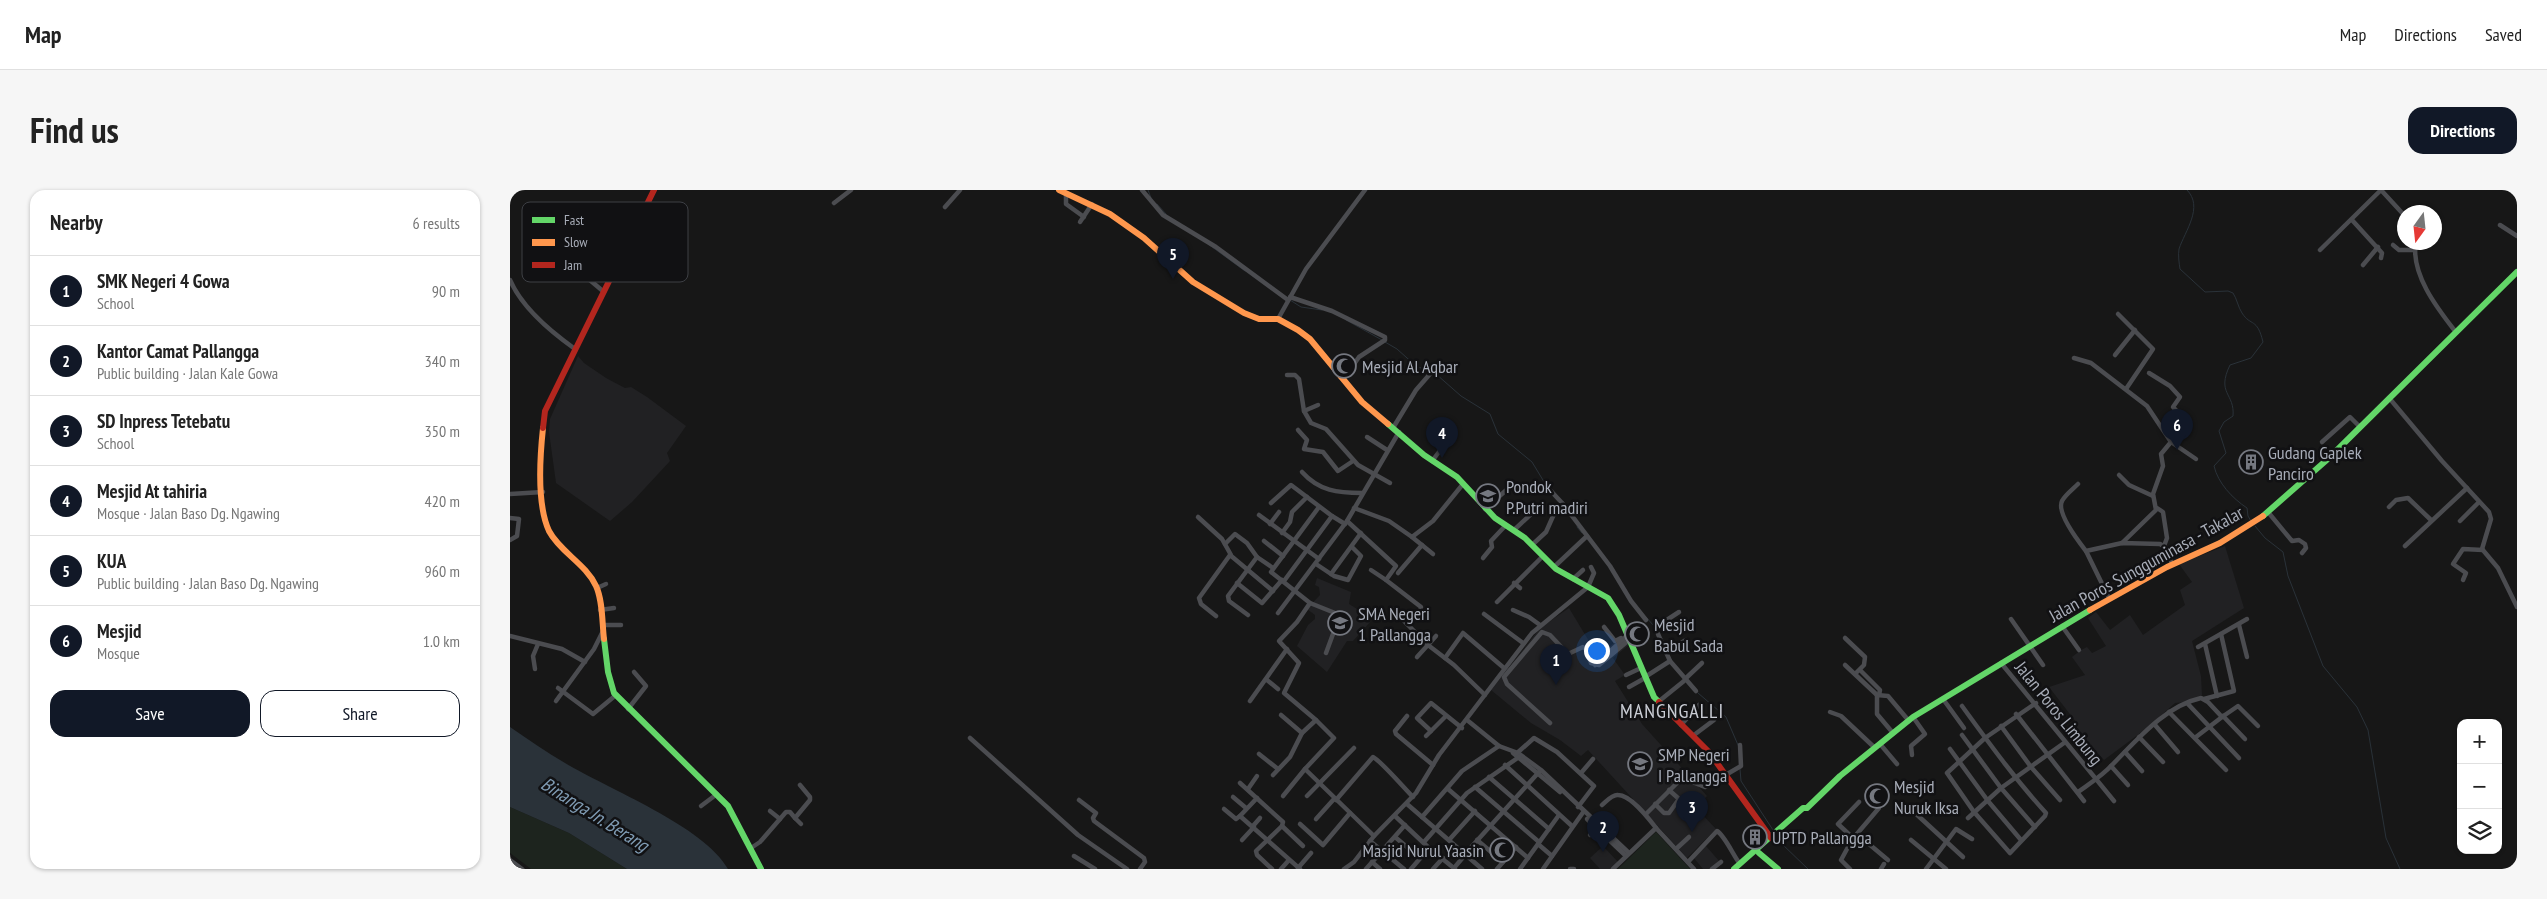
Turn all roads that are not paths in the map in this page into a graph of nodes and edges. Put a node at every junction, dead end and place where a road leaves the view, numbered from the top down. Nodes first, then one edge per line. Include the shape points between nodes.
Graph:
1 (654, 190) edge
2 (851, 190) edge
3 (960, 190) edge
4 (1059, 190) edge
5 (1142, 190) edge
6 (1365, 190) edge
7 (2381, 190) edge
8 (1066, 193) junction
9 (648, 202) edge
10 (834, 203) dead end
11 (1092, 204) junction
12 (945, 207) dead end
13 (2397, 207) edge
14 (1084, 217) junction
15 (2352, 220) junction
16 (1080, 222) dead end
17 (2500, 225) dead end
18 (2517, 236) edge
19 (2393, 245) dead end
20 (2378, 247) junction
21 (2397, 248) edge
22 (2320, 250) dead end
23 (2415, 250) edge
24 (2382, 258) dead end
25 (2363, 264) dead end
26 (2517, 272) edge
27 (510, 280) edge
28 (592, 282) edge
29 (609, 282) edge
30 (604, 292) junction
31 (1289, 299) junction
32 (2118, 314) dead end
33 (1278, 319) junction
34 (2135, 330) junction
35 (2455, 331) junction
36 (575, 349) junction
37 (2115, 356) dead end
38 (2074, 358) dead end
39 (2148, 373) dead end
40 (1430, 374) dead end
41 (1287, 375) dead end
42 (1340, 377) junction
43 (2126, 389) junction
44 (2390, 399) junction
45 (1318, 405) dead end
46 (1304, 411) junction
47 (2194, 420) dead end
48 (2189, 423) junction
49 (2360, 427) junction
50 (1298, 430) dead end
51 (1396, 430) junction
52 (1367, 437) dead end
53 (1453, 439) dead end
54 (2171, 442) junction
55 (2322, 442) dead end
56 (1387, 450) junction
57 (2196, 459) dead end
58 (1353, 461) junction
59 (1432, 461) junction
60 (1302, 472) dead end
61 (1373, 475) junction
62 (2119, 475) dead end
63 (1390, 484) dead end
64 (1463, 484) junction
65 (1512, 484) dead end
66 (2078, 484) dead end
67 (2467, 488) junction
68 (1550, 490) dead end
69 (543, 492) junction
70 (510, 494) edge
71 (1362, 494) junction
72 (2154, 496) junction
73 (1307, 497) junction
74 (2479, 502) junction
75 (1271, 503) dead end
76 (1562, 505) junction
77 (2389, 507) dead end
78 (1319, 508) junction
79 (1354, 508) junction
80 (2157, 508) junction
81 (1485, 509) junction
82 (1279, 512) dead end
83 (2268, 512) junction
84 (1530, 515) dead end
85 (1259, 516) dead end
86 (1332, 516) junction
87 (1198, 517) dead end
88 (510, 518) edge
89 (2431, 520) junction
90 (2460, 521) dead end
91 (1346, 522) junction
92 (1270, 524) junction
93 (1506, 525) junction
94 (1514, 530) junction
95 (1282, 533) junction
96 (1361, 533) junction
97 (1412, 537) junction
98 (1586, 537) junction
99 (510, 540) edge
100 (1264, 541) dead end
101 (1294, 542) junction
102 (2122, 543) junction
103 (1225, 544) junction
104 (1422, 545) junction
105 (1532, 545) junction
106 (2164, 546) junction
107 (2406, 546) dead end
108 (1352, 547) junction
109 (1307, 550) junction
110 (2086, 550) junction
111 (2483, 550) junction
112 (2302, 552) dead end
113 (1433, 554) dead end
114 (1231, 555) junction
115 (1283, 556) junction
116 (1543, 556) junction
117 (1258, 557) junction
118 (1482, 558) dead end
119 (1317, 562) junction
120 (2172, 564) junction
121 (1554, 567) junction
122 (1273, 568) junction
123 (1591, 568) dead end
124 (1247, 570) junction
125 (1371, 570) dead end
126 (1583, 570) dead end
127 (1398, 573) dead end
128 (1330, 574) junction
129 (1573, 579) junction
130 (1386, 580) junction
131 (2463, 580) dead end
132 (1283, 581) junction
133 (1237, 583) junction
134 (1514, 583) junction
135 (1588, 587) junction
136 (1520, 588) dead end
137 (1274, 591) junction
138 (1295, 591) junction
139 (2109, 598) junction
140 (1497, 602) dead end
141 (1310, 603) junction
142 (2517, 607) edge
143 (614, 608) dead end
144 (1392, 609) dead end
145 (602, 610) junction
146 (1512, 610) dead end
147 (1679, 612) dead end
148 (1278, 613) dead end
149 (1484, 614) dead end
150 (1248, 615) dead end
151 (1216, 616) dead end
152 (2011, 619) dead end
153 (2247, 619) dead end
154 (1646, 620) dead end
155 (621, 625) dead end
156 (1409, 625) junction
157 (1540, 625) junction
158 (2238, 625) junction
159 (604, 626) junction
160 (2062, 626) junction
161 (1604, 627) dead end
162 (1656, 627) dead end
163 (1658, 634) dead end
164 (2221, 634) junction
165 (510, 636) edge
166 (1436, 636) dead end
167 (1626, 638) junction
168 (1846, 638) dead end
169 (1686, 640) dead end
170 (1523, 643) junction
171 (538, 644) junction
172 (2205, 644) junction
173 (1428, 645) junction
174 (2029, 646) junction
175 (2198, 647) dead end
176 (594, 649) junction
177 (1287, 649) junction
178 (2079, 650) dead end
179 (1666, 652) junction
180 (1326, 653) dead end
181 (1568, 654) junction
182 (606, 655) junction
183 (1417, 657) dead end
184 (2246, 657) dead end
185 (1446, 658) junction
186 (1670, 661) junction
187 (585, 662) junction
188 (1702, 663) dead end
189 (2002, 663) junction
190 (1845, 665) dead end
191 (2043, 665) dead end
192 (1563, 666) dead end
193 (1504, 668) junction
194 (1641, 668) junction
195 (535, 669) dead end
196 (1860, 670) junction
197 (634, 672) dead end
198 (1855, 674) junction
199 (1626, 675) dead end
200 (1645, 678) junction
201 (1267, 680) junction
202 (1685, 680) junction
203 (1629, 687) dead end
204 (558, 688) dead end
205 (1278, 689) dead end
206 (563, 691) junction
207 (1696, 691) dead end
208 (616, 695) junction
209 (1485, 695) junction
210 (1878, 695) junction
211 (2217, 696) junction
212 (1943, 699) junction
213 (2204, 699) junction
214 (556, 701) dead end
215 (1250, 701) dead end
216 (1658, 702) junction
217 (2036, 703) junction
218 (2188, 704) junction
219 (1699, 705) dead end
220 (1962, 706) dead end
221 (1663, 708) junction
222 (628, 709) junction
223 (1656, 712) dead end
224 (1830, 712) dead end
225 (2169, 712) junction
226 (2016, 714) junction
227 (1281, 716) dead end
228 (1407, 716) dead end
229 (1446, 716) junction
230 (2223, 716) junction
231 (1911, 719) junction
232 (1316, 720) junction
233 (1468, 720) junction
234 (1714, 720) dead end
235 (1550, 723) dead end
236 (1682, 725) junction
237 (2155, 725) junction
238 (2001, 726) junction
239 (2258, 726) dead end
240 (2208, 727) junction
241 (1462, 728) junction
242 (1964, 728) dead end
243 (1430, 731) junction
244 (1302, 733) junction
245 (1893, 733) junction
246 (1694, 735) junction
247 (1962, 735) dead end
248 (1426, 736) dead end
249 (2139, 737) junction
250 (2196, 737) junction
251 (970, 738) dead end
252 (1986, 738) junction
253 (2245, 739) dead end
254 (2064, 743) junction
255 (1740, 745) dead end
256 (1499, 746) junction
257 (1877, 746) junction
258 (1285, 747) dead end
259 (1354, 748) dead end
260 (1950, 749) dead end
261 (1972, 749) junction
262 (1292, 752) junction
263 (2125, 752) junction
264 (2178, 752) dead end
265 (1259, 754) dead end
266 (1517, 755) junction
267 (1912, 755) dead end
268 (2048, 755) junction
269 (2239, 758) dead end
270 (1593, 759) dead end
271 (1958, 762) junction
272 (2163, 762) dead end
273 (1898, 764) dead end
274 (1433, 765) junction
275 (1505, 765) junction
276 (2111, 766) junction
277 (2031, 767) junction
278 (1278, 769) junction
279 (1305, 769) junction
280 (2226, 770) dead end
281 (2142, 771) dead end
282 (1540, 772) junction
283 (1581, 773) junction
284 (1724, 774) junction
285 (1257, 776) dead end
286 (1273, 776) dead end
287 (1489, 777) junction
288 (2014, 778) junction
289 (2095, 779) junction
290 (1240, 783) dead end
291 (1319, 784) junction
292 (800, 785) dead end
293 (1527, 785) junction
294 (2128, 785) dead end
295 (1474, 787) junction
296 (2001, 788) junction
297 (1248, 789) junction
298 (1448, 789) junction
299 (1669, 790) junction
300 (2078, 792) junction
301 (717, 794) junction
302 (1283, 796) dead end
303 (1307, 796) dead end
304 (1413, 797) junction
305 (1233, 798) dead end
306 (1257, 798) junction
307 (1461, 799) junction
308 (1079, 800) dead end
309 (1335, 800) junction
310 (1514, 800) junction
311 (2060, 800) dead end
312 (1988, 801) junction
313 (2084, 801) dead end
314 (2114, 801) dead end
315 (1859, 802) dead end
316 (1407, 804) junction
317 (1655, 804) junction
318 (1602, 805) dead end
319 (701, 806) dead end
320 (1578, 807) junction
321 (1246, 808) junction
322 (1879, 808) dead end
323 (1224, 809) dead end
324 (770, 810) dead end
325 (1475, 811) junction
326 (1502, 812) junction
327 (1583, 812) junction
328 (1914, 812) dead end
329 (1974, 812) junction
330 (1350, 813) junction
331 (1646, 814) junction
332 (1559, 815) junction
333 (1240, 816) junction
334 (1395, 816) junction
335 (1422, 817) junction
336 (795, 818) junction
337 (1260, 818) dead end
338 (1968, 818) dead end
339 (780, 819) junction
340 (1316, 819) dead end
341 (801, 824) dead end
342 (1300, 824) dead end
343 (1405, 825) junction
344 (1490, 825) junction
345 (1253, 826) junction
346 (1282, 826) junction
347 (1572, 826) junction
348 (2034, 827) junction
349 (1597, 828) junction
350 (1656, 828) junction
351 (1549, 829) junction
352 (1436, 830) junction
353 (1590, 835) dead end
354 (1689, 836) dead end
355 (1776, 836) junction
356 (1855, 836) junction
357 (1395, 837) junction
358 (1372, 839) junction
359 (1972, 839) dead end
360 (1242, 840) dead end
361 (1449, 840) junction
362 (1477, 840) junction
363 (1911, 840) dead end
364 (2022, 840) junction
365 (1266, 842) junction
366 (1424, 842) junction
367 (1614, 842) junction
368 (1538, 843) junction
369 (1946, 843) junction
370 (1303, 846) dead end
371 (754, 847) junction
372 (1516, 847) junction
373 (1429, 848) junction
374 (1676, 849) junction
375 (1382, 850) junction
376 (1311, 853) dead end
377 (1759, 853) junction
378 (1627, 854) junction
379 (1465, 855) junction
380 (1074, 856) dead end
381 (1552, 856) junction
382 (1963, 857) dead end
383 (1420, 858) junction
384 (1443, 858) junction
385 (1528, 858) junction
386 (1934, 859) junction
387 (510, 860) edge
388 (1289, 860) junction
389 (1372, 862) junction
390 (1503, 862) junction
391 (1688, 862) junction
392 (1721, 862) dead end
393 (1119, 867) edge
394 (1352, 867) edge
395 (1740, 867) edge
396 (1299, 868) edge
397 (1454, 868) edge
398 (522, 869) edge
399 (761, 869) edge
400 (1095, 869) edge
401 (1127, 869) edge
402 (1140, 869) edge
403 (1272, 869) edge
404 (1281, 869) edge
405 (1344, 869) edge
406 (1366, 869) edge
407 (1380, 869) edge
408 (1404, 869) edge
409 (1410, 869) edge
410 (1433, 869) edge
411 (1482, 869) edge
412 (1497, 869) edge
413 (1520, 869) edge
414 (1543, 869) edge
415 (1570, 869) edge
416 (1574, 869) edge
417 (1613, 869) edge
418 (1694, 869) edge
419 (1712, 869) edge
420 (1734, 869) edge
421 (1778, 869) edge
422 (1850, 869) edge
423 (1880, 869) edge
424 (1926, 869) edge
425 (1946, 869) edge

1 - 9 main road
2 - 10 street
3 - 12 street
4 - 8 main road
5 - 31 street via 1163,215 1216,247
6 - 31 street via 1306,269
7 - 13 street
7 - 15 street
8 - 11 main road
8 - 14 street via 1066,204
11 - 14 street
11 - 33 main road via 1137,232 1193,282 1254,318
14 - 16 street
15 - 20 street
15 - 22 street
17 - 18 street
19 - 21 street
20 - 24 street
20 - 25 street
23 - 35 street via 2422,279
26 - 35 main road, Jalan Poros Sungguminasa - Takalar
27 - 36 street via 518,295 545,326
28 - 30 street
29 - 30 main road
30 - 36 main road
31 - 33 street
31 - 42 street via 1332,311 1385,337
32 - 34 street
33 - 42 main road via 1310,339
34 - 37 street
34 - 43 street via 2153,349
35 - 44 main road, Jalan Poros Sungguminasa - Takalar
36 - 69 main road via 543,419
38 - 43 street via 2092,363
39 - 48 street via 2170,386 2180,397 2173,407
40 - 51 street via 1416,390
41 - 46 street via 1295,375 1299,379
42 - 51 main road via 1362,402
43 - 54 street via 2150,408
44 - 49 main road, Jalan Poros Sungguminasa - Takalar
44 - 67 street
45 - 46 street
46 - 58 street via 1311,423 1324,428
47 - 48 street
48 - 54 street
49 - 55 street via 2349,417
49 - 83 main road, Jalan Poros Sungguminasa - Takalar
50 - 58 street via 1307,440 1304,449 1323,452 1338,471
51 - 56 street
51 - 59 main road
52 - 56 street
53 - 59 street
54 - 57 street
54 - 72 street via 2161,454 2163,466
56 - 61 street
58 - 61 street
59 - 64 main road
60 - 71 street via 1312,482 1333,492
61 - 63 street
61 - 71 street
62 - 72 street via 2129,485
64 - 81 main road
64 - 97 street via 1433,520
65 - 81 street
66 - 110 street via 2060,506
67 - 74 street
67 - 89 street
68 - 76 street
69 - 70 street
69 - 145 main road via 544,518 548,528 600,586
71 - 79 street
72 - 80 street
73 - 75 street via 1290,484
73 - 78 street
73 - 95 street via 1292,512
74 - 90 street
74 - 111 street via 2491,514
76 - 98 street
76 - 105 street via 1546,532
77 - 89 street via 2396,500 2408,498
78 - 86 street
78 - 101 street
79 - 91 street
79 - 97 street via 1389,522
80 - 102 street
80 - 106 street via 2163,512 2167,538
81 - 93 main road
82 - 92 street
83 - 112 street via 2292,541 2299,540 2305,544
83 - 120 main road, Jalan Poros Sungguminasa - Takalar via 2220,543
84 - 94 street
85 - 92 street
86 - 91 street
86 - 109 street
87 - 103 street
88 - 99 street via 519,519 517,536
89 - 107 street
91 - 96 street
91 - 119 street
92 - 95 street
93 - 94 main road
93 - 118 street
94 - 105 main road
95 - 101 street
96 - 108 street
96 - 130 street via 1395,564 1396,568
97 - 104 street
98 - 121 street
98 - 154 street
100 - 115 street
101 - 109 street
101 - 115 street
102 - 106 street
102 - 110 street
103 - 114 street
103 - 117 street via 1235,534
104 - 113 street
104 - 127 street
105 - 116 main road
106 - 120 street
108 - 128 street
108 - 128 street via 1361,556 1349,580
109 - 119 street
109 - 132 street
110 - 139 street
111 - 131 street via 2463,550 2456,558 2453,564 2466,573
111 - 142 street via 2498,568
114 - 124 street
114 - 151 street via 1199,598 1201,604
115 - 122 street
116 - 121 main road
116 - 134 street
117 - 122 street
117 - 124 street
119 - 128 street
119 - 138 street
120 - 139 main road, Jalan Poros Sungguminasa - Takalar
121 - 129 main road
122 - 132 street via 1272,573
123 - 135 street via 1594,575
124 - 133 street
124 - 137 street
125 - 130 street
126 - 129 street
129 - 135 main road
130 - 156 street via 1421,607
132 - 137 street
132 - 138 street
133 - 137 street via 1261,603
133 - 150 street via 1227,599
134 - 136 street
134 - 140 street
135 - 157 street
135 - 167 main road via 1612,603
138 - 141 street
138 - 148 street
139 - 160 main road, Jalan Poros Sungguminasa - Takalar
141 - 177 street via 1297,622 1279,639
141 - 180 street via 1340,617
143 - 145 street
144 - 156 street
145 - 159 main road
146 - 157 street
147 - 162 street
149 - 170 street
152 - 174 street
153 - 158 street
155 - 159 street
156 - 173 street
157 - 170 street
158 - 164 street
158 - 184 street
159 - 176 street
159 - 182 main road
160 - 174 main road, Jalan Poros Sungguminasa - Takalar
160 - 178 street
161 - 167 street via 1617,641
163 - 179 street
164 - 172 street
164 - 211 street via 2234,691
165 - 171 street
166 - 173 street
167 - 181 street via 1597,664 1590,661 1585,647
167 - 194 main road
168 - 196 street via 1865,657
169 - 179 street
170 - 193 street
171 - 187 street via 562,649
171 - 195 street via 533,656
172 - 175 street
172 - 211 street
173 - 183 street
173 - 185 street
174 - 189 main road, Jalan Poros Sungguminasa - Takalar
174 - 191 street
176 - 182 street via 602,649
176 - 187 street
177 - 201 street
177 - 232 street via 1299,663 1284,693
179 - 186 street
181 - 192 street
181 - 235 street via 1550,635 1542,632 1504,677 1507,684
182 - 208 main road
185 - 193 street via 1463,633
185 - 209 street
186 - 200 street
186 - 202 street
187 - 206 street
188 - 202 street
189 - 212 main road, Jalan Poros Sungguminasa - Takalar
189 - 217 street, Jalan Poros Limbung
190 - 198 street
193 - 209 street
194 - 199 street
194 - 200 main road
196 - 198 street
196 - 210 street via 1880,690
197 - 222 street via 646,686
198 - 210 street
200 - 203 street
200 - 216 main road
201 - 205 street
201 - 215 street
202 - 207 street
202 - 216 street
204 - 206 street
206 - 208 street via 593,714
206 - 214 street
208 - 222 main road
209 - 233 street
210 - 231 street via 1888,696
210 - 245 street via 1877,714
211 - 213 street
212 - 231 main road, Jalan Poros Sungguminasa - Takalar
212 - 242 street
213 - 218 street
213 - 230 street
216 - 221 main road
217 - 226 street
217 - 254 street, Jalan Poros Limbung
218 - 225 street
218 - 240 street
219 - 236 street
220 - 252 street
221 - 223 street
221 - 236 main road
222 - 301 main road
224 - 257 street via 1842,716
225 - 237 street
225 - 250 street via 2192,737
226 - 238 street
226 - 268 street
227 - 244 street
228 - 274 street via 1396,734
229 - 241 street
229 - 243 street
229 - 243 street via 1430,703 1417,718
230 - 239 street via 2238,706
230 - 240 street
230 - 253 street
231 - 245 main road, Jalan Poros Sungguminasa - Takalar
231 - 267 street via 1925,734 1911,746
232 - 244 street
232 - 279 street via 1334,739
233 - 241 street
233 - 256 street
234 - 246 street
236 - 246 main road
237 - 249 street
237 - 264 street
238 - 252 street
238 - 277 street
240 - 250 street
240 - 269 street
241 - 274 street
243 - 248 street
244 - 262 street
245 - 257 main road, Jalan Poros Sungguminasa - Takalar
246 - 284 main road
247 - 261 street
249 - 263 street
249 - 272 street
250 - 280 street
251 - 393 street via 1078,835
252 - 261 street
252 - 288 street
254 - 268 street
254 - 289 street, Jalan Poros Limbung
255 - 284 street via 1742,760 1739,767
256 - 266 street
256 - 298 street via 1462,771
257 - 273 street
257 - 355 main road, Jalan Poros Sungguminasa - Takalar via 1807,808 1803,808
258 - 262 street
259 - 291 street
260 - 271 street
261 - 271 street
261 - 296 street
262 - 278 street
263 - 276 street
263 - 281 street
265 - 278 street
266 - 275 street
266 - 282 street
266 - 283 street via 1534,738 1557,752
268 - 277 street
268 - 300 street
270 - 283 street
271 - 312 street
271 - 329 street via 1946,775
274 - 304 street
275 - 287 street
275 - 293 street
276 - 289 street
276 - 294 street
277 - 288 street
277 - 311 street
278 - 286 street
279 - 291 street
279 - 302 street
282 - 293 street
282 - 320 street
283 - 320 street via 1594,787
284 - 299 street via 1705,787 1682,778
284 - 355 main road
285 - 297 street
287 - 295 street
287 - 310 street
288 - 296 street
288 - 348 street via 2046,813
289 - 300 street
289 - 314 street, Jalan Poros Limbung
290 - 297 street
291 - 303 street
291 - 309 street
292 - 336 street via 811,799
293 - 310 street
293 - 332 street
295 - 307 street
295 - 326 street
296 - 312 street
296 - 348 street
297 - 306 street
298 - 307 street
298 - 335 street
299 - 317 street
299 - 317 street via 1679,800 1668,814
300 - 313 street
301 - 319 street
301 - 371 main road
304 - 309 street via 1373,757
304 - 316 street
305 - 321 street
306 - 321 street
306 - 346 street via 1281,819
307 - 325 street
307 - 352 street
308 - 402 street via 1096,813 1094,821 1144,858
309 - 330 street
309 - 340 street
310 - 326 street
310 - 351 street
312 - 329 street
312 - 364 street
315 - 356 street via 1838,824
316 - 334 street
316 - 335 street
317 - 331 street
318 - 331 street via 1613,796 1620,795
320 - 327 street
321 - 333 street
322 - 356 street
323 - 333 street via 1236,819
324 - 339 street
325 - 344 street
325 - 361 street
326 - 344 street
326 - 368 street
327 - 347 street
327 - 349 street
327 - 367 street
328 - 369 street
329 - 338 street
329 - 364 street via 2010,853
330 - 342 street via 1323,845
330 - 358 street
331 - 350 street
332 - 347 street
332 - 351 street
333 - 345 street
334 - 343 street
334 - 358 street
335 - 352 street
336 - 339 street via 788,812
336 - 341 street
337 - 345 street
339 - 371 street
343 - 357 street
343 - 366 street
344 - 362 street
344 - 372 street
345 - 360 street
345 - 365 street
346 - 365 street
346 - 370 street
347 - 381 street
348 - 364 street
349 - 353 street
349 - 367 street
350 - 374 street
350 - 378 street
351 - 368 street
352 - 361 street
352 - 366 street
354 - 374 street
355 - 377 main road
355 - 395 main road
356 - 422 street via 1842,860
356 - 423 street via 1886,862
357 - 375 street
357 - 383 street
358 - 375 street
358 - 394 street
359 - 369 street via 1957,829
361 - 379 street
362 - 379 street
362 - 390 street
363 - 386 street
365 - 388 street
365 - 403 street via 1256,854
366 - 373 street
367 - 378 street
368 - 381 street
368 - 385 street
369 - 382 street
369 - 386 street
371 - 399 main road
372 - 385 street
372 - 390 street
373 - 383 street
373 - 384 street
374 - 391 street
375 - 389 street
375 - 408 street
376 - 396 street
377 - 395 main road
377 - 421 main road
378 - 417 street
379 - 397 street
379 - 411 street
380 - 400 street
381 - 414 street
383 - 409 street
384 - 397 street
384 - 410 street
385 - 413 street
386 - 424 street
386 - 425 street
387 - 398 street
388 - 396 street
388 - 404 street
389 - 406 street
389 - 407 street
390 - 412 street
391 - 395 street via 1717,831 1726,839
391 - 418 street
392 - 419 street
393 - 401 street
394 - 405 street
395 - 420 main road
415 - 416 street

